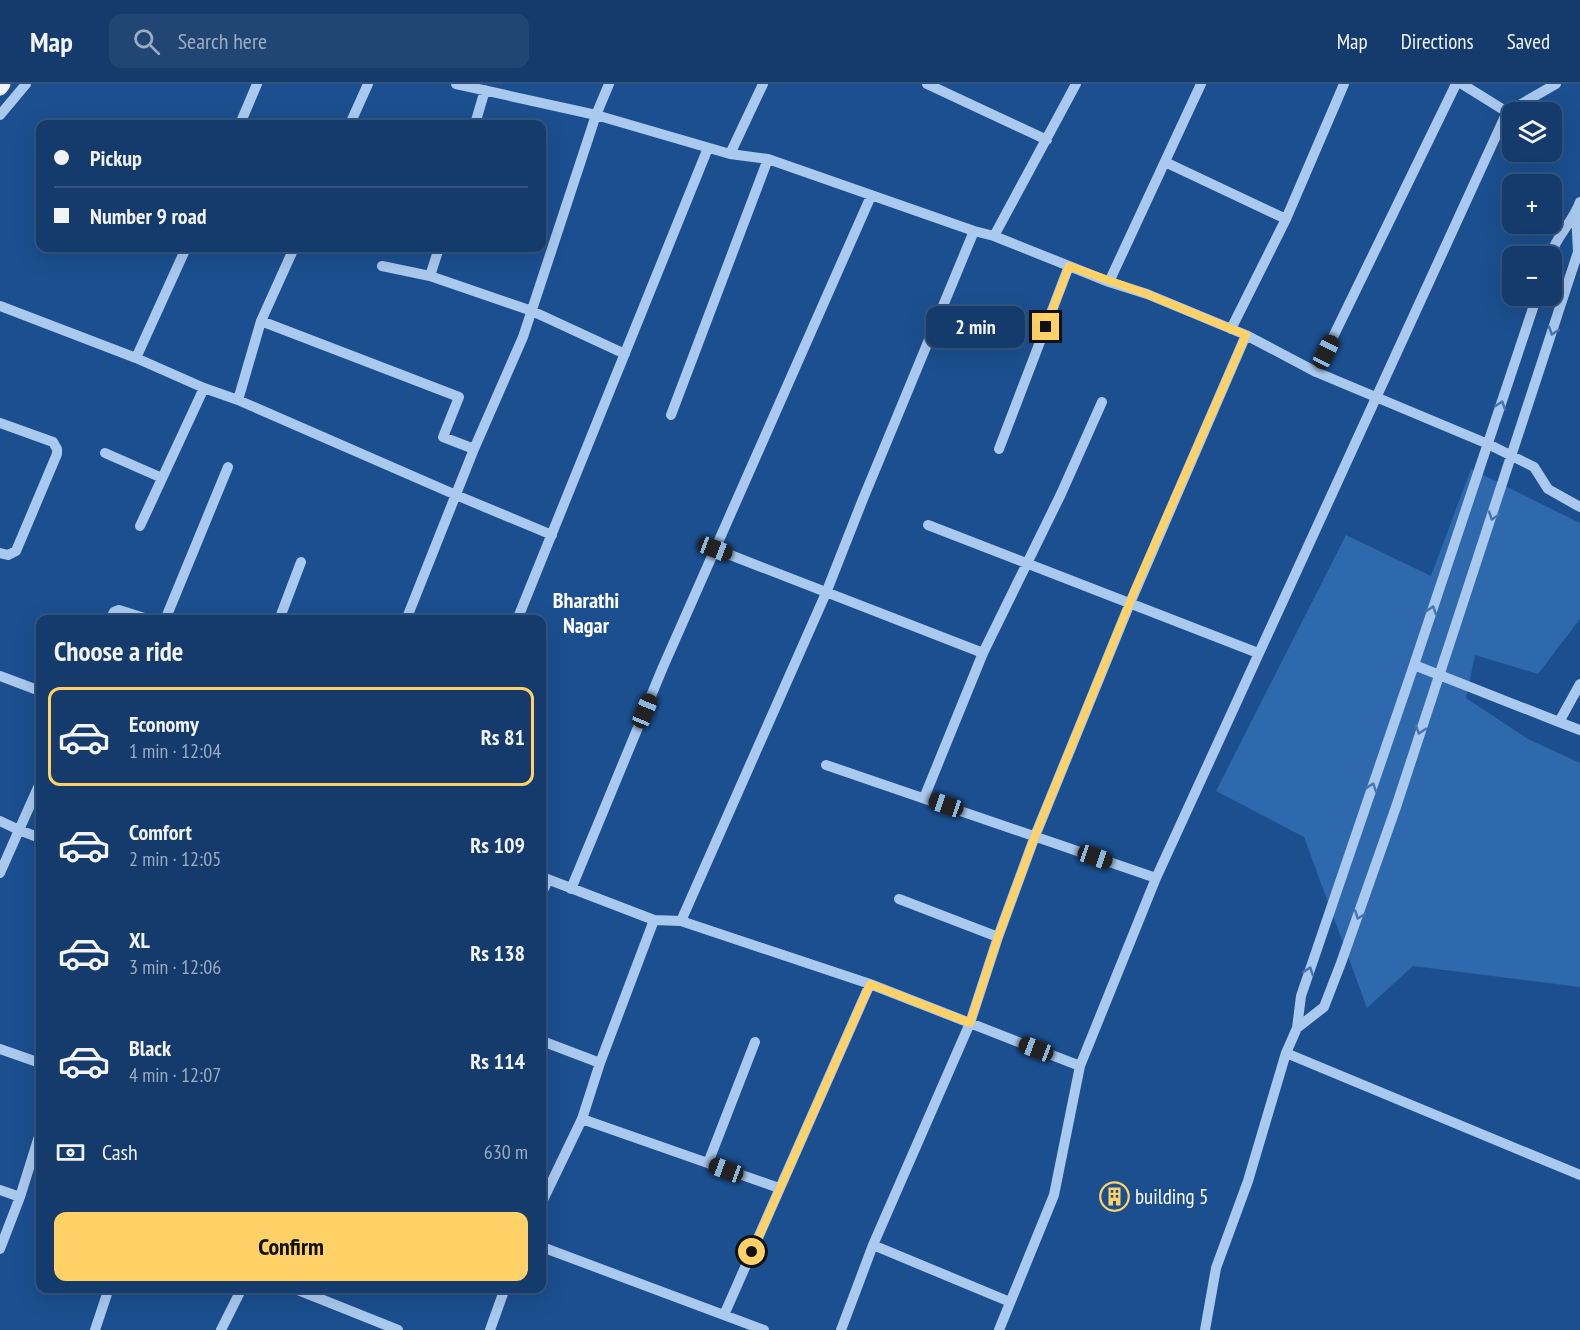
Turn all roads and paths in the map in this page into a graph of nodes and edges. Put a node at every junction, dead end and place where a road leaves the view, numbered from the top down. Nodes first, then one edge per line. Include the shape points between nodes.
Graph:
1 (26, 84) edge
2 (257, 84) edge
3 (368, 84) edge
4 (456, 84) edge
5 (609, 84) edge
6 (763, 84) edge
7 (927, 84) edge
8 (1076, 84) edge
9 (1201, 84) edge
10 (1344, 84) edge
11 (1456, 84) edge
12 (1462, 84) edge
13 (1556, 84) edge
14 (484, 90) junction
15 (1524, 102) edge
16 (1502, 109) edge
17 (0, 115) edge
18 (596, 115) junction
19 (242, 120) edge
20 (352, 120) edge
21 (476, 120) edge
22 (1502, 123) edge
23 (1047, 140) junction
24 (708, 148) junction
25 (730, 154) junction
26 (768, 159) junction
27 (1165, 162) junction
28 (871, 196) junction
29 (1580, 202) edge
30 (1576, 213) junction
31 (1286, 219) junction
32 (974, 231) junction
33 (994, 236) junction
34 (1553, 246) edge
35 (184, 252) edge
36 (292, 252) edge
37 (438, 252) edge
38 (382, 266) dead end
39 (1069, 266) junction
40 (430, 276) junction
41 (1109, 282) junction
42 (0, 306) edge
43 (1534, 306) edge
44 (532, 311) junction
45 (261, 321) junction
46 (1231, 329) junction
47 (1246, 335) junction
48 (625, 354) junction
49 (136, 358) junction
50 (1316, 372) junction
51 (204, 388) junction
52 (1376, 396) junction
53 (238, 400) junction
54 (1102, 402) dead end
55 (671, 415) dead end
56 (0, 423) edge
57 (1488, 444) junction
58 (474, 449) junction
59 (999, 449) dead end
60 (105, 453) dead end
61 (1512, 455) junction
62 (228, 467) dead end
63 (162, 477) junction
64 (456, 495) junction
65 (1580, 507) edge
66 (928, 525) dead end
67 (140, 526) dead end
68 (552, 534) junction
69 (715, 549) junction
70 (0, 553) edge
71 (301, 562) dead end
72 (1027, 564) junction
73 (826, 593) junction
74 (1130, 603) junction
75 (112, 615) edge
76 (135, 615) edge
77 (167, 615) edge
78 (281, 615) edge
79 (408, 615) edge
80 (519, 615) edge
81 (983, 653) junction
82 (1258, 653) junction
83 (1414, 665) junction
84 (1438, 674) junction
85 (0, 676) edge
86 (1580, 684) edge
87 (36, 690) edge
88 (1559, 722) junction
89 (1580, 730) edge
90 (826, 765) dead end
91 (36, 792) edge
92 (924, 798) junction
93 (0, 821) edge
94 (19, 830) junction
95 (36, 836) edge
96 (1035, 836) junction
97 (0, 873) edge
98 (1156, 878) junction
99 (546, 880) edge
100 (571, 889) junction
101 (899, 899) dead end
102 (654, 920) junction
103 (681, 921) junction
104 (998, 937) junction
105 (870, 984) junction
106 (970, 1023) junction
107 (1297, 1028) junction
108 (755, 1042) dead end
109 (546, 1043) edge
110 (0, 1048) edge
111 (1286, 1053) junction
112 (36, 1062) edge
113 (600, 1064) junction
114 (1080, 1066) junction
115 (582, 1119) junction
116 (36, 1146) edge
117 (708, 1163) junction
118 (1580, 1175) edge
119 (779, 1188) junction
120 (0, 1190) edge
121 (546, 1194) edge
122 (20, 1197) junction
123 (873, 1245) junction
124 (546, 1248) edge
125 (0, 1249) edge
126 (107, 1293) edge
127 (240, 1293) edge
128 (306, 1293) edge
129 (503, 1293) edge
130 (1010, 1302) junction
131 (724, 1315) junction
132 (95, 1330) edge
133 (221, 1330) edge
134 (398, 1330) edge
135 (490, 1330) edge
136 (764, 1330) edge
137 (841, 1330) edge
138 (999, 1330) edge
139 (1204, 1330) edge

1 - 17 street
2 - 19 street
3 - 20 street
4 - 14 street
5 - 18 street
6 - 25 street
7 - 23 street
8 - 23 street
9 - 27 street
10 - 31 street
11 - 50 street
12 - 16 street
13 - 15 street
14 - 18 street
14 - 21 street
18 - 24 street
18 - 44 street
22 - 52 street
23 - 33 street
24 - 25 street
24 - 48 street
25 - 26 street
26 - 28 street
26 - 55 street
27 - 31 street
27 - 41 street
28 - 32 street
28 - 69 street
29 - 30 street
30 - 34 street
30 -> 61 street via 1578,252
31 - 46 street
32 - 33 street
32 - 73 street
33 - 39 street
35 - 49 street
36 - 45 street
37 - 40 street
38 - 40 street
39 - 41 street
39 - 59 street
40 - 44 street
41 - 46 street
42 - 49 street
57 -> 43 street
44 - 48 street
44 - 58 street
45 - 53 street
45 - 58 street via 459,397 443,437
46 - 47 street
47 - 50 street
47 - 74 street
48 - 68 street
49 - 51 street
50 - 52 street
51 - 53 street
51 - 63 street
52 - 57 street
52 - 82 street
53 - 64 street
54 - 72 street
56 - 70 street via 53,442 57,449 16,551
57 - 61 street
83 -> 57 street
58 - 64 street
60 - 63 street
61 - 65 street via 1534,467 1548,489
61 -> 84 street
62 - 77 street
63 - 67 street
64 - 68 street
64 - 79 street
66 - 72 street
68 - 80 street
69 - 73 street
69 - 100 street
71 - 78 street
72 - 74 street
72 - 81 street
73 - 81 street
73 - 103 street
74 - 82 street
74 - 96 street
75 - 76 street via 119,610
81 - 92 street
82 - 98 street
83 - 84 street
107 -> 83 street via 1301,996
84 - 88 street
84 -> 107 street via 1396,807 1324,1007
85 - 87 street
86 - 88 street
88 - 89 street
90 - 92 street
91 - 94 street
92 - 96 street
93 - 94 street
94 - 95 street
94 - 97 street
96 - 98 street
96 - 104 street
98 - 114 street
99 - 100 street
100 - 102 street
101 - 104 street
102 - 103 street
102 - 113 street
103 - 105 street
104 - 106 street
105 - 106 street
105 - 119 street
106 - 114 street
106 - 123 street
107 - 111 street
108 - 117 street
109 - 113 street
110 - 112 street
111 - 118 street
111 - 139 street via 1248,1181 1215,1268
113 - 115 street
114 - 130 street via 1054,1195
115 - 117 street
115 - 121 street
116 - 122 street
117 - 119 street
119 - 131 street
120 - 122 street
122 - 125 street
123 - 130 street
123 - 137 street
124 - 131 street
126 - 132 street
127 - 133 street
128 - 134 street
129 - 135 street
130 - 138 street
131 - 136 street

